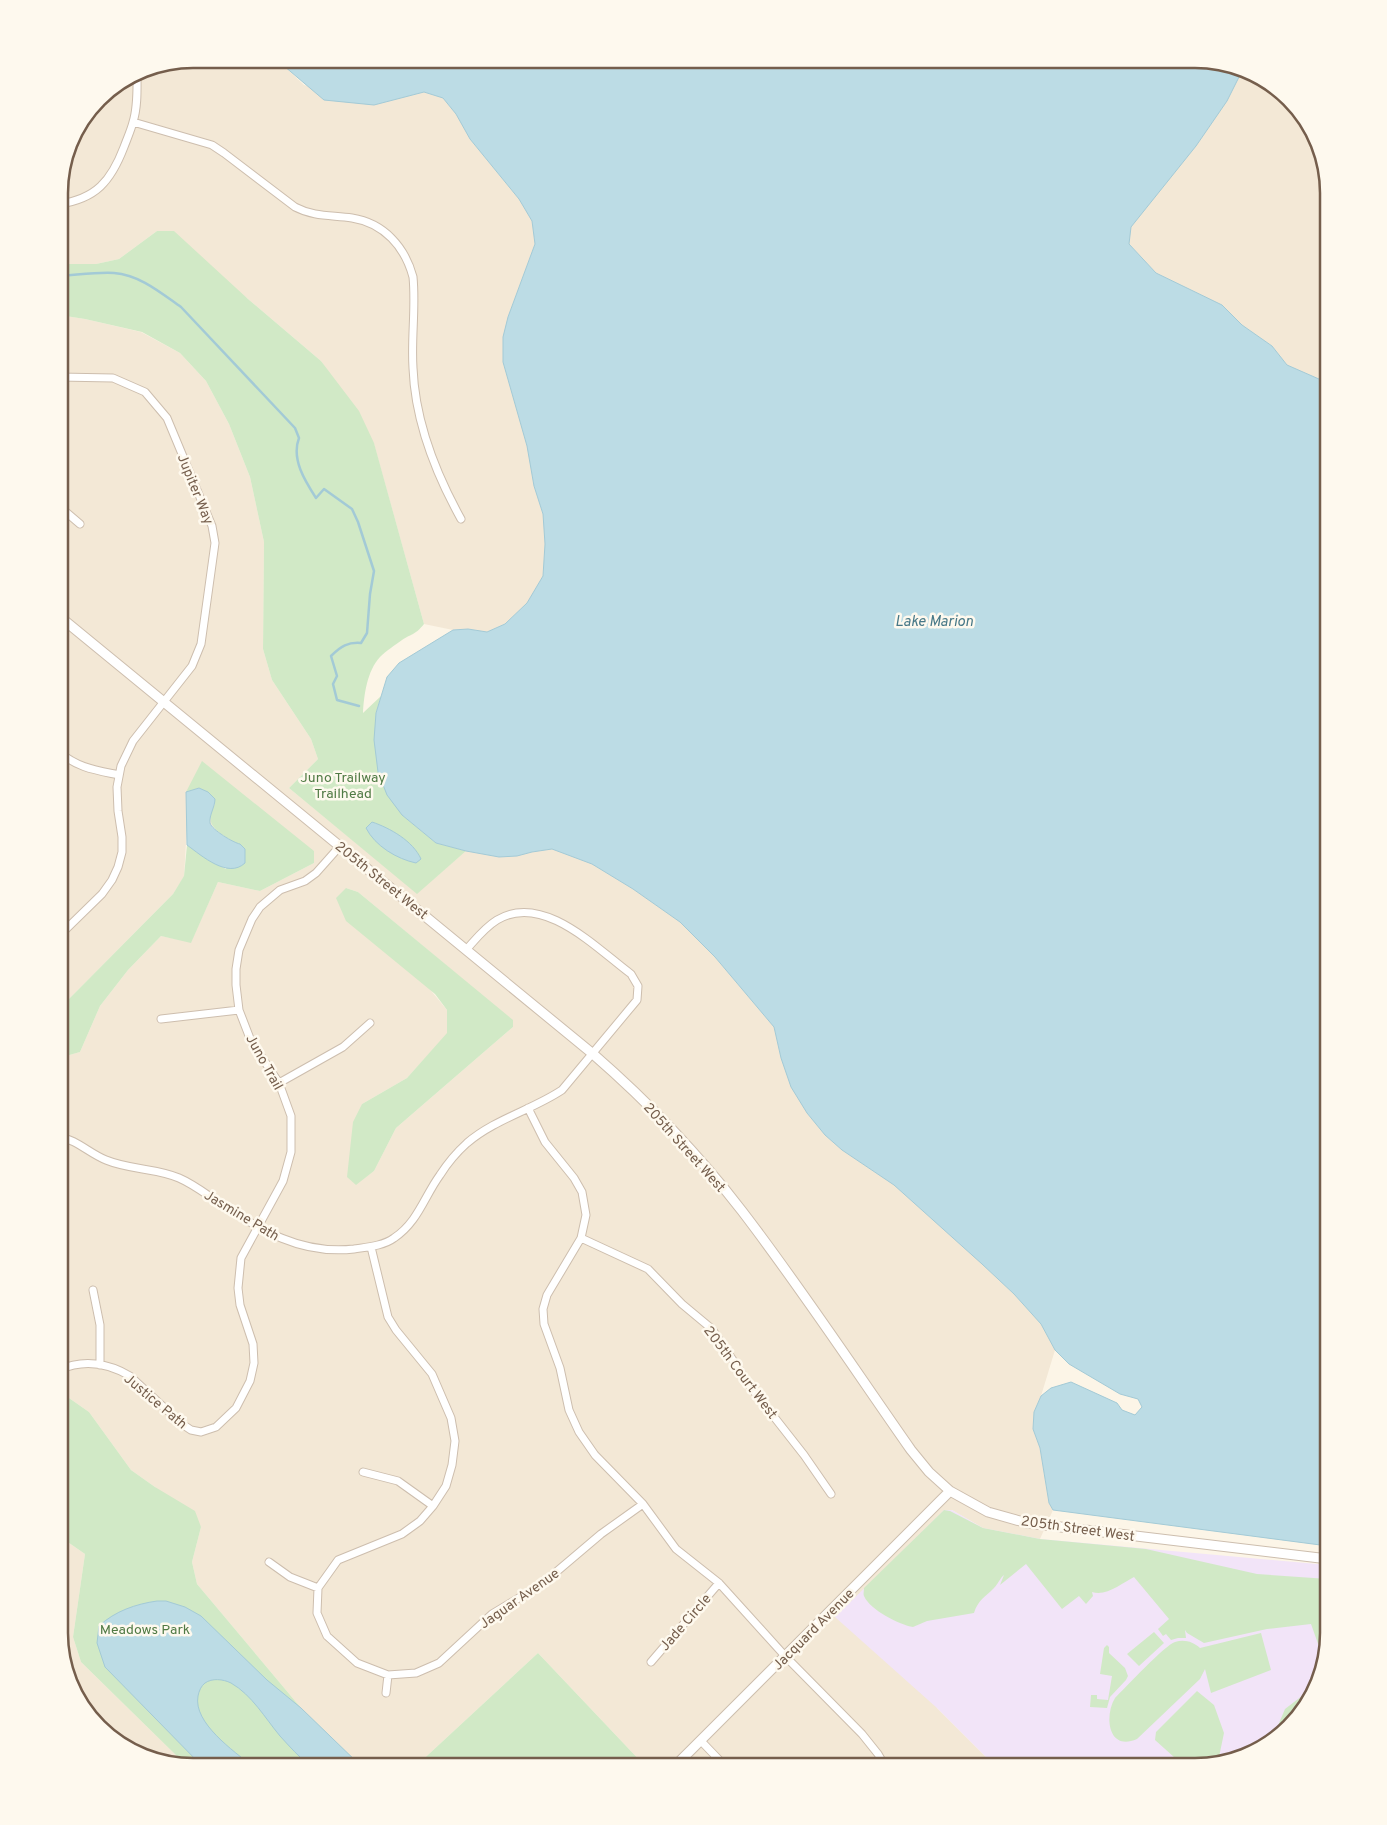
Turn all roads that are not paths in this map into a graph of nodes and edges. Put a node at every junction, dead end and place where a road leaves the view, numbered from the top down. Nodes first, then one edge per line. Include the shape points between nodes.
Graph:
1 (137, 80) edge
2 (134, 122) junction
3 (68, 202) edge
4 (68, 377) edge
5 (68, 514) edge
6 (462, 519) dead end
7 (80, 524) dead end
8 (68, 623) edge
9 (163, 702) junction
10 (68, 759) edge
11 (119, 775) junction
12 (340, 846) junction
13 (68, 927) edge
14 (466, 950) junction
15 (239, 1010) junction
16 (161, 1019) dead end
17 (370, 1023) dead end
18 (593, 1054) junction
19 (279, 1083) junction
20 (528, 1108) junction
21 (68, 1140) edge
22 (257, 1227) junction
23 (581, 1238) junction
24 (371, 1247) junction
25 (93, 1290) dead end
26 (100, 1365) junction
27 (68, 1367) edge
28 (363, 1472) dead end
29 (950, 1491) junction
30 (831, 1494) dead end
31 (643, 1504) junction
32 (433, 1506) junction
33 (1320, 1557) edge
34 (269, 1562) dead end
35 (719, 1583) junction
36 (318, 1588) junction
37 (785, 1656) junction
38 (651, 1662) dead end
39 (388, 1675) junction
40 (386, 1693) dead end
41 (700, 1740) junction
42 (683, 1758) edge
43 (718, 1758) edge
44 (880, 1758) edge

1 - 2 street
2 - 3 street via 110,178 96,192
2 - 6 street via 212,145 305,213 362,221 394,240 403,251 413,277 413,366 417,403 443,484
4 - 9 street, Jupiter Way via 113,378 144,392 168,418 212,526 215,543 201,644 192,666
5 - 7 street
8 - 9 street, 205th Street West
9 - 11 street, Jupiter Way via 132,741
9 - 12 street, 205th Street West
10 - 11 street via 80,766
11 - 13 street, Jupiter Way via 117,799 122,852 118,867 102,894
12 - 14 street, 205th Street West
12 - 15 street, Juno Trail via 316,873 305,881 280,890 260,907 252,919 239,950 236,969
14 - 18 street, 205th Street West
14 - 18 street, Jasmine Path via 484,929 498,919 517,913 537,912 563,922 631,974 638,986 637,1000
15 - 16 street
15 - 19 street, Juno Trail via 251,1041
17 - 19 street via 343,1047
18 - 20 street, Jasmine Path via 562,1090
18 - 29 street, 205th Street West via 658,1116 741,1210 911,1450
19 - 22 street, Juno Trail via 291,1116 291,1152 283,1181
20 - 23 street via 545,1142 582,1192 586,1215
20 - 24 street, Jasmine Path via 492,1125 466,1144 440,1174 410,1225 392,1240
21 - 22 street, Jasmine Path via 109,1161 176,1177
22 - 24 street, Jasmine Path via 284,1240 313,1248 344,1250
22 - 26 street, Justice Path via 241,1258 238,1288 253,1344 252,1374 242,1398 220,1424 207,1431 191,1430 130,1376
23 - 30 street, 205th Court West via 648,1269 712,1329
23 - 31 street via 547,1295 544,1324 578,1432 595,1455
24 - 32 street via 388,1317 432,1374 452,1418 455,1441 452,1465 446,1486
25 - 26 street via 100,1325
26 - 27 street, Justice Path
28 - 32 street via 398,1481
29 - 33 street, 205th Street West via 988,1512 1027,1524
29 - 37 street, Jacquard Avenue
31 - 35 street via 676,1549
31 - 39 street, Jaguar Avenue via 601,1534 542,1584 492,1614 439,1663 416,1673
32 - 36 street via 402,1534 338,1560
34 - 36 street via 290,1577
35 - 37 street
35 - 38 street, Jade Circle
36 - 39 street, Jaguar Avenue via 317,1612 327,1636 357,1663
37 - 41 street, Jacquard Avenue
37 - 44 street via 862,1734
39 - 40 street
41 - 42 street, Jacquard Avenue
41 - 43 street

